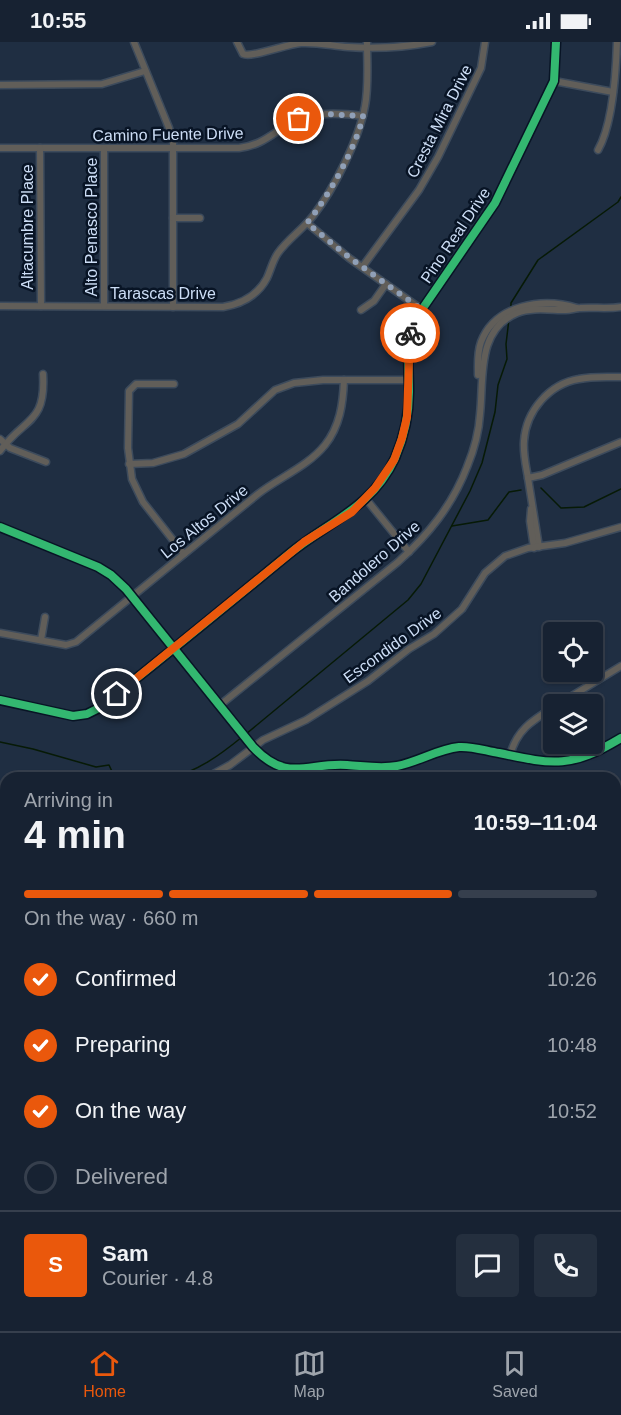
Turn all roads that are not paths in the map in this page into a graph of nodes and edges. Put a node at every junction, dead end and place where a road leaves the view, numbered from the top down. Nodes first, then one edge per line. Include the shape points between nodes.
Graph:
1 (134, 42) edge
2 (237, 42) edge
3 (432, 42) edge
4 (486, 42) edge
5 (556, 42) edge
6 (617, 42) edge
7 (367, 44) edge
8 (145, 71) junction
9 (554, 81) junction
10 (0, 85) edge
11 (613, 92) junction
12 (363, 116) junction
13 (0, 148) edge
14 (40, 148) junction
15 (173, 148) junction
16 (104, 149) junction
17 (598, 150) dead end
18 (173, 218) junction
19 (200, 218) dead end
20 (307, 223) junction
21 (363, 266) junction
22 (386, 284) junction
23 (0, 306) edge
24 (41, 306) junction
25 (104, 306) junction
26 (172, 307) junction
27 (621, 307) edge
28 (421, 309) junction
29 (361, 310) dead end
30 (43, 374) dead end
31 (621, 378) edge
32 (344, 380) junction
33 (409, 380) junction
34 (174, 384) dead end
35 (3, 442) edge
36 (621, 442) edge
37 (0, 451) edge
38 (46, 462) dead end
39 (129, 464) junction
40 (528, 478) junction
41 (366, 499) junction
42 (0, 527) edge
43 (621, 527) edge
44 (537, 547) junction
45 (409, 552) junction
46 (184, 554) junction
47 (132, 597) junction
48 (45, 617) dead end
49 (0, 633) edge
50 (41, 640) junction
51 (174, 648) junction
52 (621, 666) edge
53 (575, 694) edge
54 (0, 700) edge
55 (220, 705) junction
56 (543, 714) edge
57 (621, 738) edge
58 (253, 747) junction
59 (510, 756) junction
60 (399, 765) junction
61 (217, 772) edge
62 (399, 772) edge

1 - 8 street
2 - 7 street via 248,56 301,44
3 - 7 street
4 - 21 street, Cresta Mira Drive via 481,68 438,158
5 - 9 street, Pino Real Drive
6 - 11 street
7 - 12 street, Tarascas Drive
8 - 10 street via 102,84
8 - 15 street via 170,128
9 - 11 street
9 - 28 street, Pino Real Drive via 492,208
11 - 17 street
12 - 15 street, Camino Fuente Drive via 309,116 249,147
12 - 20 street, Tarascas Drive via 359,133 337,176
13 - 14 street, Camino Fuente Drive
14 - 16 street, Camino Fuente Drive
14 - 24 street, Altacumbre Place
15 - 16 street, Camino Fuente Drive
15 - 18 street
16 - 25 street, Alto Penasco Place
18 - 19 street
18 - 26 street
20 - 21 street
20 - 26 street, Tarascas Drive via 276,255 262,285 244,300 223,307
21 - 22 street
22 - 28 street
22 - 29 street via 374,301
23 - 24 street, Tarascas Drive
24 - 25 street, Tarascas Drive
25 - 26 street, Tarascas Drive
27 - 45 street, Bandolero Drive via 528,307 510,311 485,333 476,439 468,466 439,520
28 - 33 street, Pino Real Drive via 411,330
30 - 35 street via 41,406 36,415
31 - 40 street via 569,381 540,400 524,434
32 - 33 street
32 - 39 street via 300,382 280,388 238,424 202,444 171,459
32 - 46 street, Los Altos Drive via 339,420 316,455
33 - 41 street, Pino Real Drive via 408,411 401,441 390,467
34 - 39 street via 136,384 129,391
35 - 37 street
35 - 38 street
36 - 40 street
39 - 46 street via 142,502
40 - 44 street
41 - 45 street
41 - 51 street, Pino Real Drive via 344,518 304,542
42 - 47 street via 98,567
43 - 44 street, Escondido Drive
44 - 58 street, Escondido Drive via 505,556 490,567 453,618 387,668 306,720
45 - 55 street, Bandolero Drive
46 - 47 street, Los Altos Drive
47 - 50 street, Los Altos Drive via 74,644
47 - 51 street
48 - 50 street
49 - 50 street, Los Altos Drive
51 - 54 street, Pino Real Drive via 87,714 66,715
51 - 55 street
52 - 53 street
55 - 58 street
56 - 59 street via 522,730
57 - 59 street via 572,761 545,763
58 - 60 street via 274,764 295,770 336,765
58 - 61 street, Escondido Drive
59 - 60 street via 461,747
60 - 62 street

